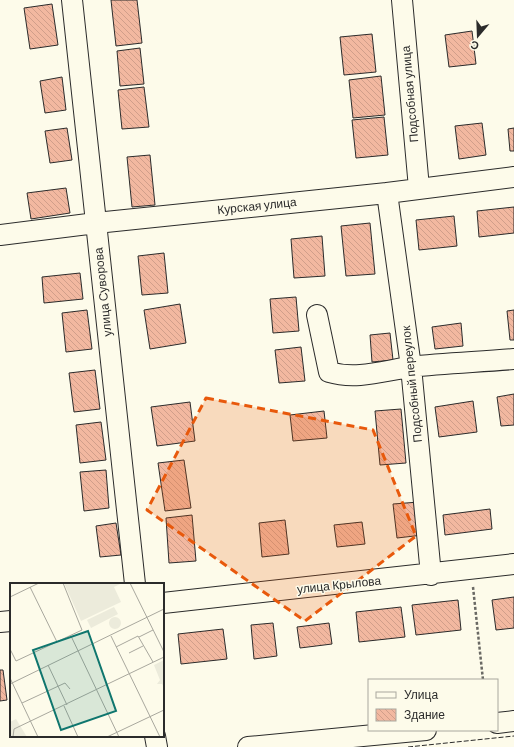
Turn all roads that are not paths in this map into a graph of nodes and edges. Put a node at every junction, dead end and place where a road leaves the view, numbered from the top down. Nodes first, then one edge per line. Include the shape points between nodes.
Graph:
1 (72, 0) edge
2 (402, 0) edge
3 (514, 177) edge
4 (419, 188) junction
5 (387, 193) junction
6 (96, 223) junction
7 (0, 235) edge
8 (317, 315) dead end
9 (514, 359) edge
10 (411, 367) junction
11 (514, 564) edge
12 (431, 575) junction
13 (135, 583) edge
14 (164, 604) edge
15 (10, 620) edge
16 (0, 622) edge
17 (514, 721) edge
18 (498, 723) edge
19 (417, 731) edge
20 (155, 737) edge
21 (293, 745) edge
22 (157, 747) edge
23 (248, 747) edge

1 - 6 street, улица Суворова
2 - 4 street, Подсобная улица
3 - 4 street, Курская улица
4 - 5 street, Курская улица
5 - 6 street, Курская улица
5 - 10 street, Подсобный переулок
6 - 7 street, Курская улица
6 - 13 street, улица Суворова
8 - 10 street via 329,372 343,376 370,375
9 - 10 street
10 - 12 street, Подсобный переулок
11 - 12 street, улица Крылова
12 - 14 street, улица Крылова
15 - 16 street
17 - 18 street
19 - 21 street
20 - 22 street
21 - 23 street

